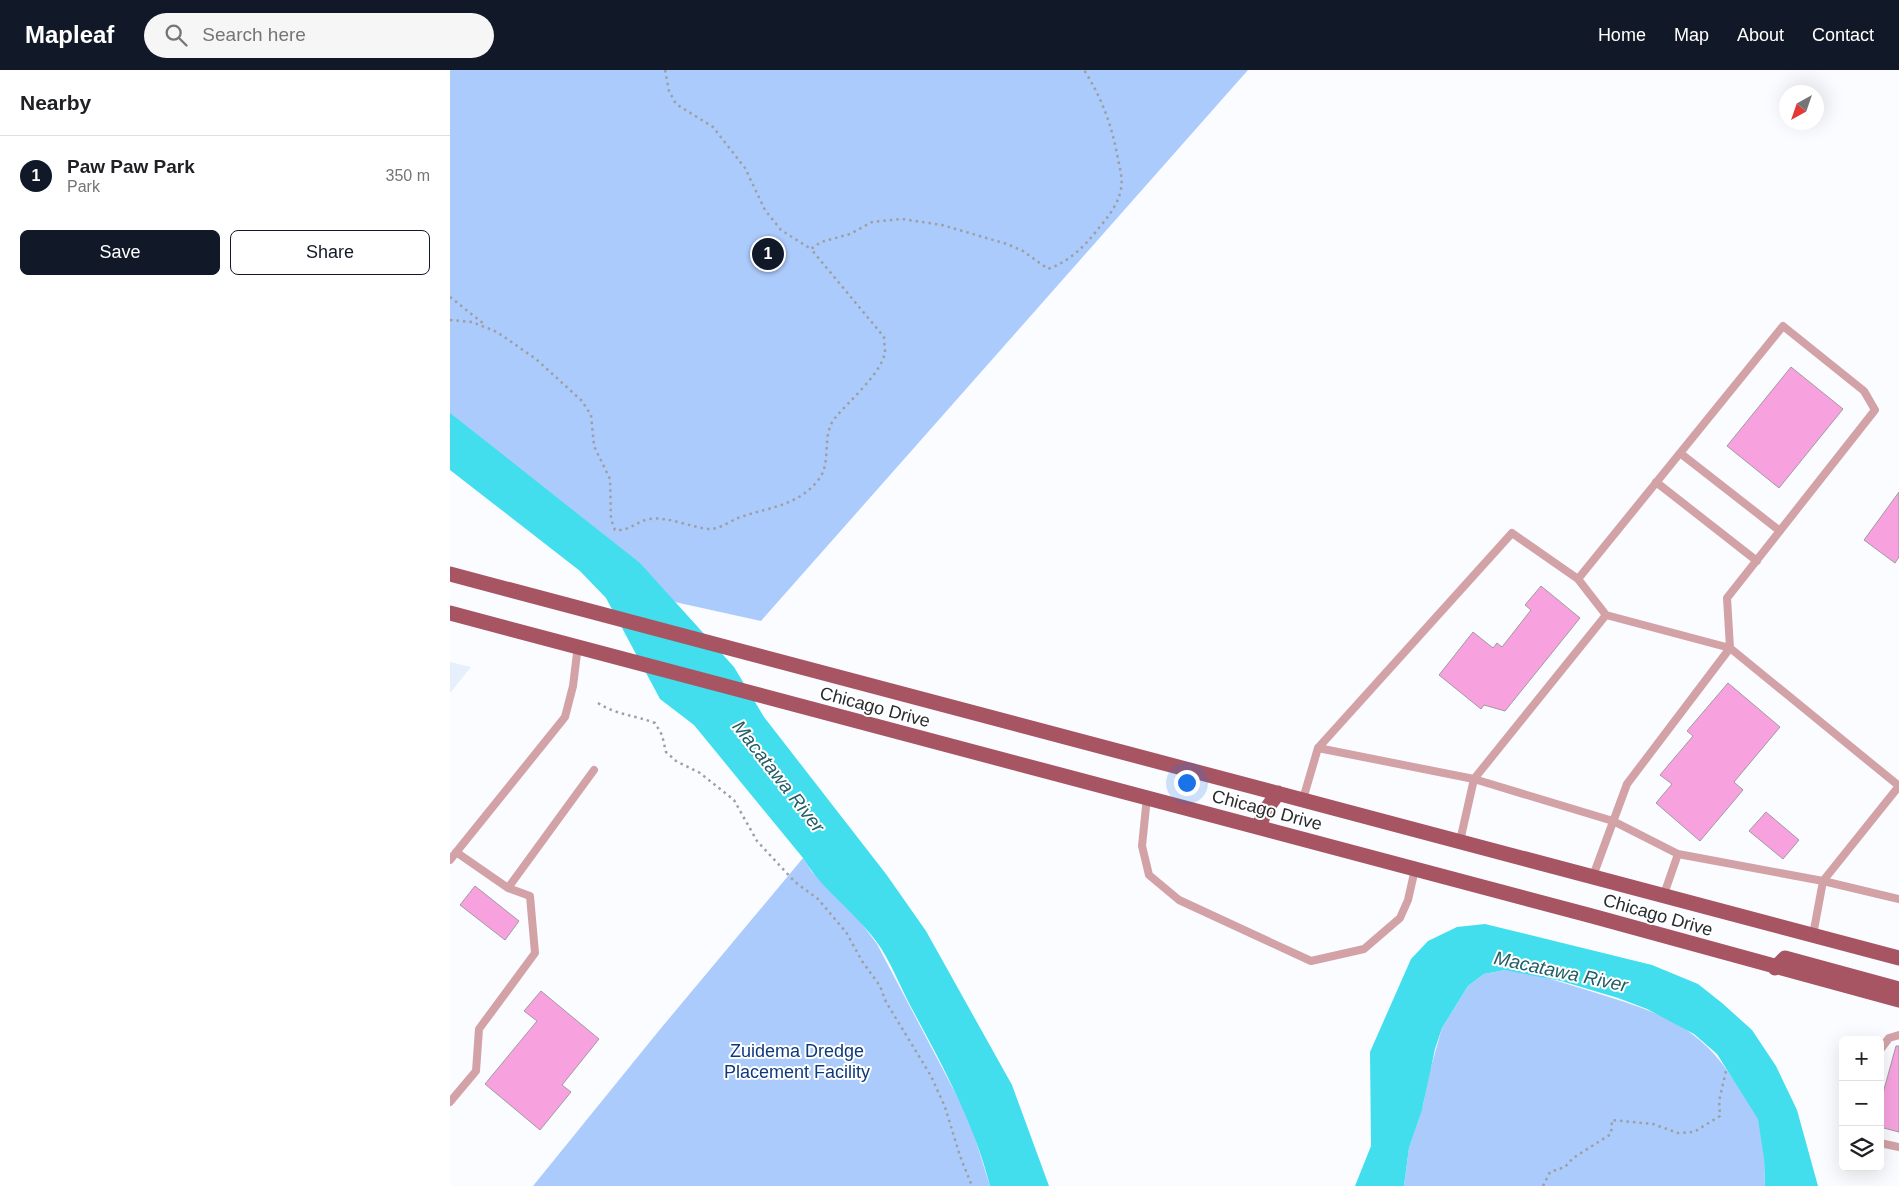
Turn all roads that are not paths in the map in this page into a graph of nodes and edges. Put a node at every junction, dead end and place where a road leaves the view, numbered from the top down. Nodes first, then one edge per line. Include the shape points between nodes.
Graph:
1 (1680, 453) junction
2 (1656, 482) junction
3 (1780, 531) junction
4 (1756, 561) junction
5 (450, 574) edge
6 (1578, 579) junction
7 (450, 613) edge
8 (1606, 615) junction
9 (578, 646) junction
10 (1730, 648) junction
11 (1318, 748) junction
12 (594, 770) dead end
13 (1474, 779) junction
14 (1278, 792) junction
15 (1147, 797) junction
16 (1303, 799) junction
17 (1614, 821) junction
18 (1259, 827) junction
19 (1460, 841) junction
20 (456, 852) junction
21 (1678, 854) junction
22 (450, 860) edge
23 (1415, 869) junction
24 (1593, 876) junction
25 (1824, 881) junction
26 (508, 888) junction
27 (1663, 897) junction
28 (1899, 899) edge
29 (1813, 935) junction
30 (1899, 958) edge
31 (1775, 968) junction
32 (1899, 989) edge
33 (1899, 1000) edge
34 (1899, 1035) edge
35 (1884, 1045) edge
36 (450, 1102) edge
37 (1884, 1144) edge
38 (1899, 1147) edge

1 - 2 lane
1 - 3 lane
1 - 3 lane via 1782,326 1864,391 1874,410
2 - 4 lane
2 - 6 lane
3 - 4 lane
4 - 10 lane via 1728,598
5 - 14 main road, Chicago Drive
6 - 8 lane
6 - 11 lane via 1512,533
7 - 9 main road, Chicago Drive
8 - 10 lane
8 - 13 lane
9 - 15 main road, Chicago Drive
9 - 20 lane via 565,716
10 - 17 lane via 1627,784
10 - 25 lane via 1899,786
11 - 13 lane
11 - 16 lane
12 - 26 lane
13 - 17 lane
13 - 19 lane
14 - 16 main road, Chicago Drive
14 - 18 main road
15 - 18 main road, Chicago Drive
15 - 23 lane via 1142,846 1149,875 1179,900 1311,962 1364,950 1400,918
16 - 19 main road, Chicago Drive
17 - 21 lane
17 - 24 lane
18 - 23 main road, Chicago Drive
19 - 24 main road, Chicago Drive
20 - 22 lane
20 - 26 lane
21 - 25 lane
21 - 27 lane
23 - 31 main road, Chicago Drive
24 - 27 main road, Chicago Drive
25 - 28 lane
25 - 29 lane
26 - 36 lane via 530,896 535,953 479,1029 476,1071
27 - 29 main road, Chicago Drive
29 - 30 main road, Chicago Drive
31 - 32 main road via 1785,958
31 - 33 main road, Chicago Drive
34 - 35 lane via 1889,1038
37 - 38 lane

